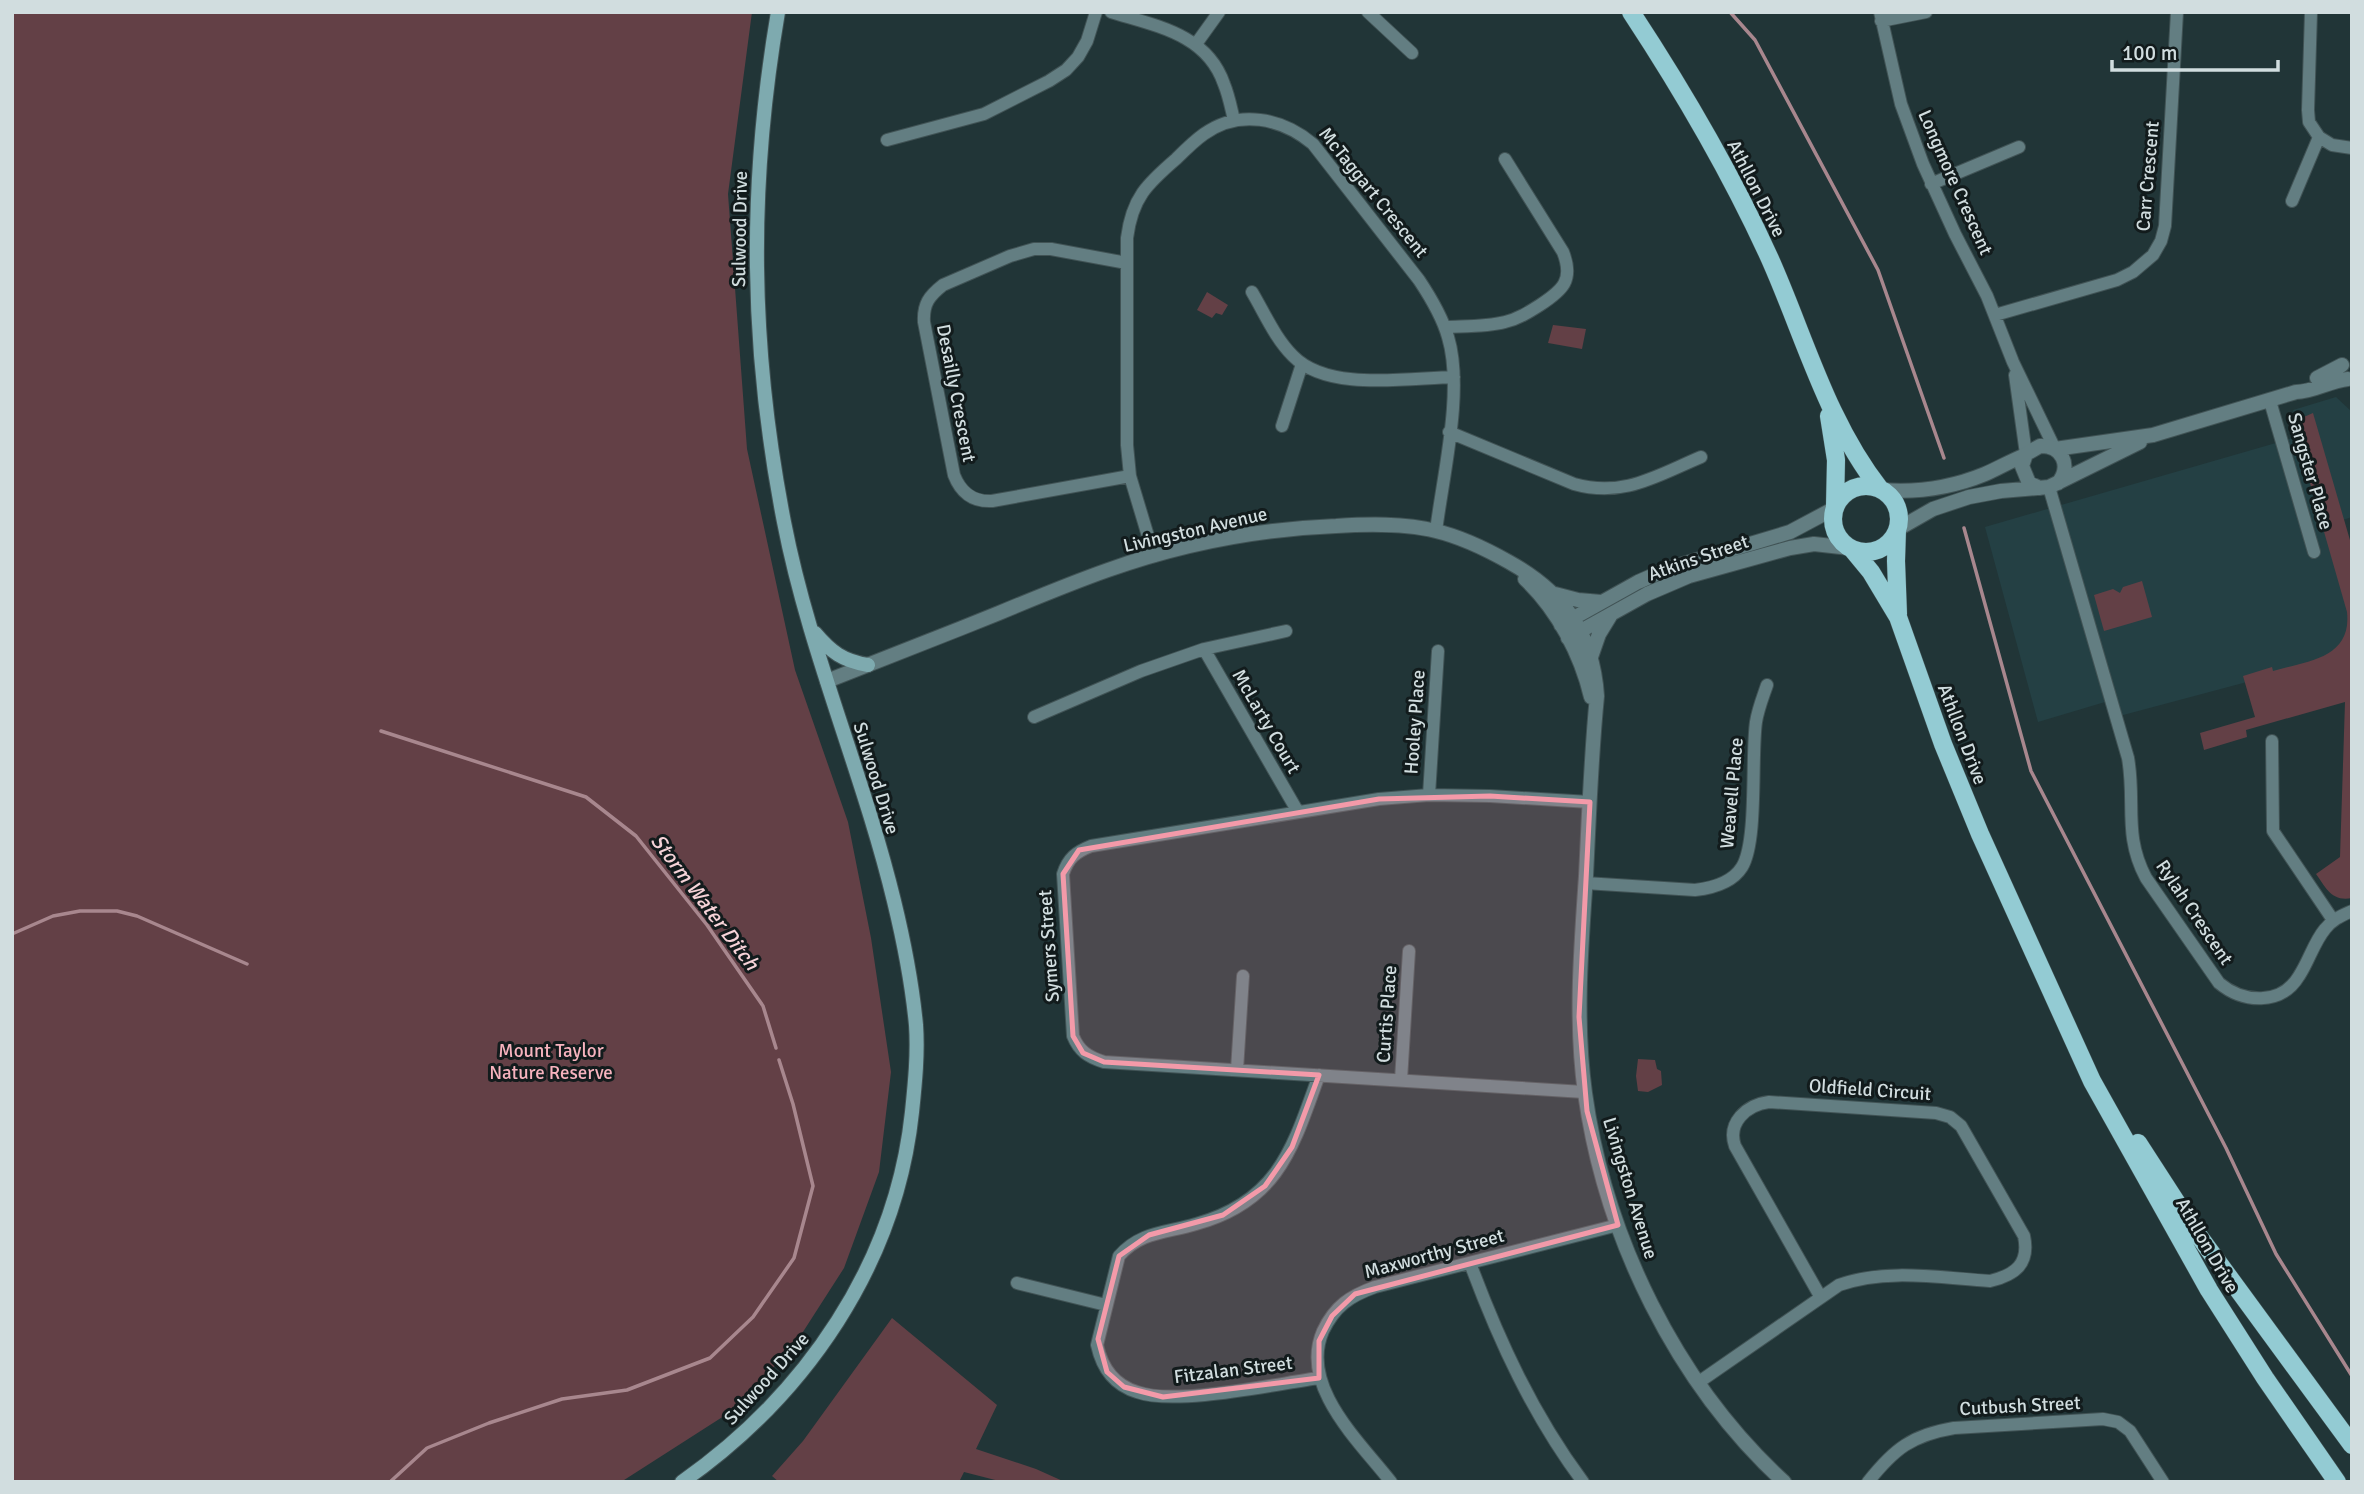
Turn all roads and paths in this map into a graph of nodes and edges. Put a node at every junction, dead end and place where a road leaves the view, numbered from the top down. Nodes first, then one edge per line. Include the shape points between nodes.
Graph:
1 (778, 12) edge
2 (1096, 12) edge
3 (1111, 12) edge
4 (1219, 12) edge
5 (1368, 12) edge
6 (1631, 12) edge
7 (1926, 12) edge
8 (2177, 12) edge
9 (2311, 12) edge
10 (1881, 17) edge
11 (1196, 44) junction
12 (1412, 53) dead end
13 (1234, 121) junction
14 (2319, 137) junction
15 (887, 141) dead end
16 (2019, 147) dead end
17 (2352, 148) edge
18 (1505, 159) dead end
19 (1931, 184) junction
20 (2292, 201) dead end
21 (1127, 263) junction
22 (1252, 292) dead end
23 (1995, 315) junction
24 (1445, 327) junction
25 (2347, 361) edge
26 (2013, 362) junction
27 (1302, 364) junction
28 (1454, 377) junction
29 (2350, 381) edge
30 (2296, 392) junction
31 (1825, 393) junction
32 (2270, 401) junction
33 (1282, 426) dead end
34 (1449, 432) junction
35 (2153, 435) junction
36 (2055, 449) junction
37 (2026, 454) junction
38 (1701, 457) dead end
39 (1130, 476) junction
40 (2049, 486) junction
41 (1881, 489) junction
42 (1835, 507) junction
43 (1898, 529) junction
44 (1436, 531) junction
45 (1851, 549) junction
46 (2314, 552) dead end
47 (1154, 555) junction
48 (1503, 559) junction
49 (1555, 594) junction
50 (1607, 607) junction
51 (1898, 617) junction
52 (1571, 628) junction
53 (812, 630) junction
54 (1286, 631) dead end
55 (1204, 649) junction
56 (1438, 651) dead end
57 (1591, 658) junction
58 (868, 665) junction
59 (827, 681) junction
60 (1767, 685) dead end
61 (1034, 716) dead end
62 (1594, 732) junction
63 (2272, 741) dead end
64 (1429, 795) junction
65 (1590, 802) junction
66 (1298, 812) junction
67 (1585, 883) junction
68 (2352, 911) edge
69 (2333, 920) junction
70 (1409, 951) dead end
71 (1243, 976) dead end
72 (2063, 1017) junction
73 (1237, 1070) junction
74 (1319, 1075) junction
75 (1401, 1080) junction
76 (1584, 1092) junction
77 (1618, 1226) junction
78 (1470, 1263) junction
79 (1017, 1283) dead end
80 (1820, 1296) junction
81 (1106, 1305) junction
82 (1319, 1378) junction
83 (1699, 1382) junction
84 (2352, 1445) edge
85 (682, 1482) edge
86 (1391, 1482) edge
87 (1583, 1482) edge
88 (1784, 1482) edge
89 (1868, 1482) edge
90 (2163, 1482) edge
91 (2337, 1482) edge

1 - 53 main road, Sulwood Drive via 768,67 756,205 759,340 785,526
2 - 15 street via 1078,57 1049,81 984,114
3 - 11 street via 1170,30
4 - 11 street
5 - 12 street
6 - 31 main road, Athllon Drive via 1737,191
7 - 10 street
8 - 23 street, Carr Crescent via 2165,226 2153,255 2117,280
9 - 14 street via 2308,110 2309,122
10 - 19 street, Longmore Crescent via 1901,104
11 - 13 street via 1216,65
13 - 21 street, McTaggart Crescent via 1205,134 1149,182 1129,218
13 - 24 street, McTaggart Crescent via 1263,119 1282,124 1313,144 1419,280
14 - 17 street
14 - 20 street
16 - 19 street
18 - 24 street via 1563,252 1566,279 1557,294 1507,321
19 - 23 street, Longmore Crescent
21 - 39 street, McTaggart Crescent
21 - 39 street, Desailly Crescent via 1051,249 1026,250 943,285 932,293 923,310 954,475 965,495 992,501
22 - 27 street via 1283,345
23 - 26 street, Longmore Crescent
24 - 28 street, McTaggart Crescent
25 - 29 street via 2342,373
25 - 30 street via 2309,380
26 - 36 street, Longmore Crescent
26 - 37 street, Longmore Crescent
27 - 28 street via 1335,378
27 - 33 street
28 - 34 street, McTaggart Crescent
29 - 30 street via 2332,381
30 - 32 street
31 - 41 main road, Athllon Drive via 1854,454
31 - 42 main road, Athllon Drive via 1836,460
32 - 35 street
32 - 46 street, Sangster Place
34 - 38 street via 1591,489 1619,489
34 - 44 street, McTaggart Crescent
35 - 36 street
35 - 40 street
36 - 37 street via 2040,446
36 - 40 street via 2065,463 2064,474
37 - 40 street via 2023,472 2029,483
37 - 41 street via 1939,489
39 - 47 street, McTaggart Crescent
40 - 43 street via 1960,500
40 - 69 street, Rylah Crescent via 2128,758 2132,841 2146,878 2219,983 2243,997 2264,998 2290,988
41 - 42 main road via 1854,488
41 - 43 main road via 1897,506
42 - 45 main road via 1835,531
42 - 50 street, Atkins Street via 1790,532 1638,582
43 - 45 main road via 1879,550
43 - 51 main road, Athllon Drive
44 - 47 street, Livingston Avenue via 1381,525 1304,527
44 - 48 street, Livingston Avenue
45 - 50 street, Atkins Street via 1814,544 1782,550 1689,576
45 - 51 main road, Athllon Drive
47 - 58 street, Livingston Avenue
48 - 49 street, Livingston Avenue
48 - 52 street, Livingston Avenue
49 - 50 street
49 - 52 street, Livingston Avenue
50 - 52 street, Atkins Street
50 - 57 street
51 - 72 main road, Athllon Drive via 1980,834
52 - 57 street, Livingston Avenue
52 - 62 street, Livingston Avenue via 1594,708
53 - 58 main road via 833,653
53 - 59 main road, Sulwood Drive
54 - 55 street, McLarty Court
55 - 61 street, McLarty Court
55 - 66 street, McLarty Court
56 - 64 street, Hooley Place
57 - 62 street, Livingston Avenue via 1597,696
58 - 59 street, Livingston Avenue
59 - 85 main road, Sulwood Drive via 894,898 910,976 916,1081 906,1158 877,1250 830,1335 765,1413
60 - 67 street, Weavell Place via 1756,721 1749,849 1737,873 1711,888 1695,890
62 - 65 street, Livingston Avenue
63 - 69 street via 2273,831
64 - 65 street, Symers Street
64 - 66 street, Symers Street
65 - 67 street, Livingston Avenue
66 - 73 street, Symers Street via 1091,846 1069,859 1063,874 1073,1036 1083,1053 1104,1062
67 - 76 street, Livingston Avenue via 1579,1001
68 - 69 street
70 - 75 street, Curtis Place
71 - 73 street
72 - 84 main road, Athllon Drive via 2193,1228
72 - 91 main road, Athllon Drive via 2113,1122 2209,1290
73 - 74 street, Symers Street
74 - 75 street, Symers Street
74 - 81 street, Fitzalan Street via 1293,1147 1265,1186 1223,1215 1149,1235 1129,1246 1119,1256
75 - 76 street, Symers Street
76 - 77 street, Livingston Avenue
77 - 78 street, Maxworthy Street
77 - 83 street, Livingston Avenue via 1663,1326
78 - 82 street, Maxworthy Street via 1346,1299 1319,1341
78 - 87 street via 1502,1345
79 - 81 street
80 - 80 street, Oldfield Circuit via 1735,1146 1734,1125 1741,1115 1769,1102 1936,1112 1950,1117 1961,1126 2024,1237 2024,1258 2018,1268 1990,1281 1902,1275 1858,1279
80 - 83 street, Oldfield Circuit
81 - 82 street, Fitzalan Street via 1098,1339 1100,1359 1112,1377 1139,1393 1198,1395
82 - 86 street, Maxworthy Street via 1333,1408
83 - 88 street, Livingston Avenue via 1728,1422
89 - 90 street, Cutbush Street via 1892,1454 1934,1432 2103,1419 2130,1431

